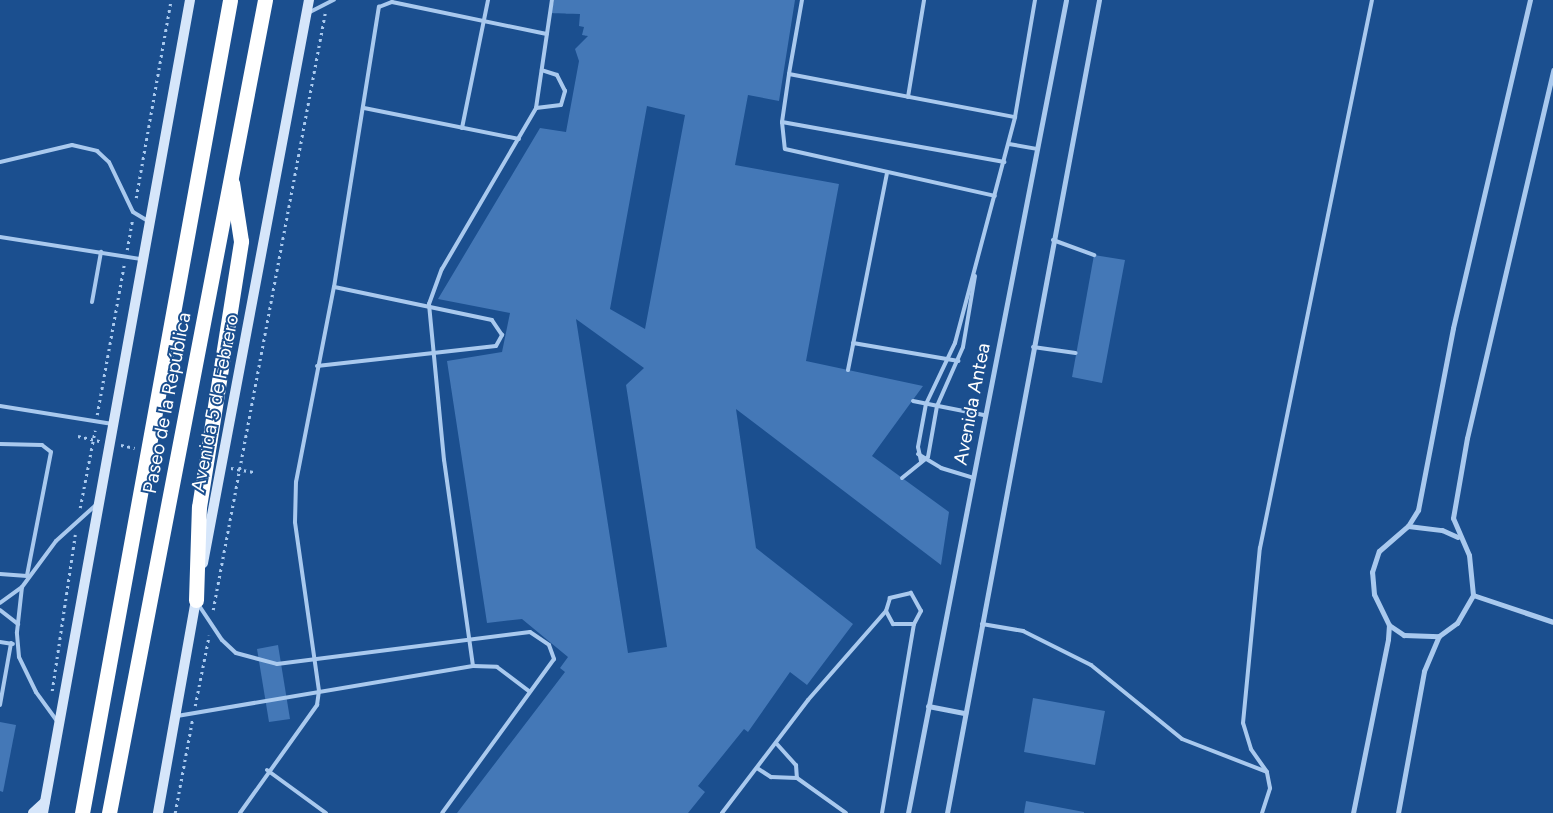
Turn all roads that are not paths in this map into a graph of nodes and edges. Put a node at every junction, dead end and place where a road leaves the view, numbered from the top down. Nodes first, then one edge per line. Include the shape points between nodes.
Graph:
1 (190, 0) edge
2 (230, 0) edge
3 (265, 0) edge
4 (309, 0) edge
5 (334, 0) edge
6 (488, 0) edge
7 (552, 0) edge
8 (802, 0) edge
9 (924, 0) edge
10 (1035, 0) edge
11 (1066, 0) edge
12 (1099, 0) edge
13 (1372, 0) edge
14 (1530, 0) edge
15 (306, 14) junction
16 (484, 20) junction
17 (547, 34) junction
18 (542, 70) junction
19 (1553, 70) edge
20 (789, 74) junction
21 (908, 97) junction
22 (364, 108) junction
23 (536, 108) junction
24 (1015, 117) junction
25 (782, 122) junction
26 (462, 128) junction
27 (519, 138) junction
28 (1009, 144) junction
29 (1037, 149) junction
30 (0, 162) edge
31 (1004, 162) junction
32 (887, 173) junction
33 (231, 182) junction
34 (995, 196) junction
35 (150, 222) junction
36 (0, 237) edge
37 (1053, 240) junction
38 (101, 252) junction
39 (1094, 255) dead end
40 (144, 260) junction
41 (975, 276) junction
42 (334, 287) junction
43 (92, 302) dead end
44 (429, 304) junction
45 (854, 342) junction
46 (1033, 347) junction
47 (1076, 354) dead end
48 (432, 355) junction
49 (947, 359) junction
50 (958, 361) junction
51 (317, 366) junction
52 (848, 370) dead end
53 (913, 401) dead end
54 (926, 404) junction
55 (0, 406) edge
56 (937, 406) junction
57 (984, 415) junction
58 (116, 424) junction
59 (0, 444) edge
60 (918, 454) junction
61 (928, 456) junction
62 (921, 461) junction
63 (902, 478) dead end
64 (973, 478) junction
65 (100, 501) junction
66 (1408, 526) junction
67 (1458, 537) junction
68 (0, 574) edge
69 (27, 576) junction
70 (22, 587) junction
71 (1474, 595) junction
72 (196, 600) junction
73 (0, 603) edge
74 (0, 610) edge
75 (886, 611) junction
76 (1553, 622) edge
77 (18, 624) junction
78 (914, 624) junction
79 (982, 624) junction
80 (1388, 625) junction
81 (1439, 636) junction
82 (469, 638) junction
83 (0, 642) edge
84 (11, 644) junction
85 (17, 644) junction
86 (316, 662) junction
87 (473, 666) junction
88 (319, 691) junction
89 (529, 691) junction
90 (0, 705) edge
91 (928, 706) junction
92 (966, 713) junction
93 (174, 717) junction
94 (60, 724) junction
95 (776, 743) junction
96 (757, 768) junction
97 (267, 770) junction
98 (1267, 772) junction
99 (797, 778) junction
100 (45, 802) junction
101 (33, 813) edge
102 (43, 813) edge
103 (82, 813) edge
104 (108, 813) edge
105 (158, 813) edge
106 (240, 813) edge
107 (326, 813) edge
108 (442, 813) edge
109 (722, 813) edge
110 (846, 813) edge
111 (882, 813) edge
112 (908, 813) edge
113 (947, 813) edge
114 (1262, 813) edge
115 (1353, 813) edge
116 (1398, 813) edge

1 - 35 main road
2 - 103 highway, Paseo de la República
3 - 33 highway, Paseo de la República
4 - 15 main road, Avenida 5 de Febrero
5 - 15 lane
6 - 16 lane
7 - 17 lane
8 - 20 lane
9 - 21 lane
10 - 24 lane
11 - 29 street, Avenida Antea
12 - 37 street
13 - 98 lane via 1260,548 1243,723 1251,749
14 - 66 street via 1452,328 1418,510
15 - 72 main road, Avenida 5 de Febrero
16 - 17 lane
16 - 22 lane via 392,2 379,7
16 - 26 lane
17 - 18 lane
18 - 23 lane
18 - 23 lane via 557,75 565,91 561,105
19 - 67 street via 1467,438 1453,518
20 - 21 lane
20 - 25 lane
21 - 24 lane
22 - 26 lane
22 - 42 lane
23 - 27 lane
24 - 28 lane
25 - 31 lane
25 - 32 lane via 785,149 793,154
26 - 27 lane
27 - 44 lane via 442,269
28 - 29 lane
28 - 31 lane
29 - 57 street, Avenida Antea
30 - 35 lane via 72,145 97,151 109,162 133,212
31 - 34 lane
32 - 34 lane
32 - 45 lane
33 - 72 highway via 241,241 199,507
33 - 104 highway, Paseo de la República
34 - 41 lane
35 - 40 main road
36 - 38 lane
37 - 39 lane
37 - 46 street
38 - 40 lane
38 - 43 lane
40 - 58 main road
41 - 49 lane
41 - 50 lane
42 - 44 lane
42 - 51 lane
44 - 48 lane
44 - 48 lane via 492,320 502,335 496,346
45 - 49 lane
45 - 52 lane
46 - 47 lane
46 - 79 street
48 - 51 lane
48 - 82 lane
49 - 50 lane
49 - 54 lane
50 - 56 lane
51 - 86 lane via 298,466 295,522
53 - 54 lane
54 - 56 lane
54 - 60 lane
55 - 58 lane
56 - 57 lane
56 - 61 lane
57 - 64 street, Avenida Antea
58 - 65 main road
59 - 69 lane via 42,445 51,452
60 - 61 lane
60 - 62 lane
61 - 62 lane
61 - 64 lane via 941,468
62 - 63 lane
64 - 91 street, Avenida Antea
65 - 69 lane via 77,520
65 - 94 main road
66 - 67 street via 1442,530
66 - 80 street via 1379,551 1372,572 1374,594
67 - 71 street via 1469,555
68 - 69 lane
69 - 70 lane
70 - 73 lane
70 - 77 lane
71 - 76 street
71 - 81 street via 1457,623
72 - 86 lane via 236,653 277,664
72 - 93 main road, Avenida 5 de Febrero
74 - 77 lane
75 - 78 lane via 893,624
75 - 78 lane via 890,598 910,593 921,611
75 - 95 lane
77 - 85 lane
78 - 111 lane
79 - 92 street
79 - 98 lane via 1023,631 1091,665 1182,739
80 - 81 street via 1412,637
80 - 115 street
81 - 116 street via 1424,671
82 - 86 lane
82 - 87 lane
82 - 89 lane via 530,632 549,645 554,659
83 - 84 lane
84 - 85 lane
84 - 90 lane
85 - 94 lane via 48,712
86 - 88 lane
87 - 88 lane
87 - 89 lane via 497,667
88 - 93 lane
88 - 97 lane via 311,718
89 - 108 lane
91 - 92 street
91 - 112 street, Avenida Antea
92 - 113 street
93 - 105 main road, Avenida 5 de Febrero
94 - 100 main road
95 - 96 lane
95 - 99 lane via 796,765
96 - 99 lane via 771,777
96 - 109 lane
97 - 106 lane
97 - 107 lane
98 - 114 lane via 1270,788
99 - 110 lane
100 - 101 main road
100 - 102 main road

